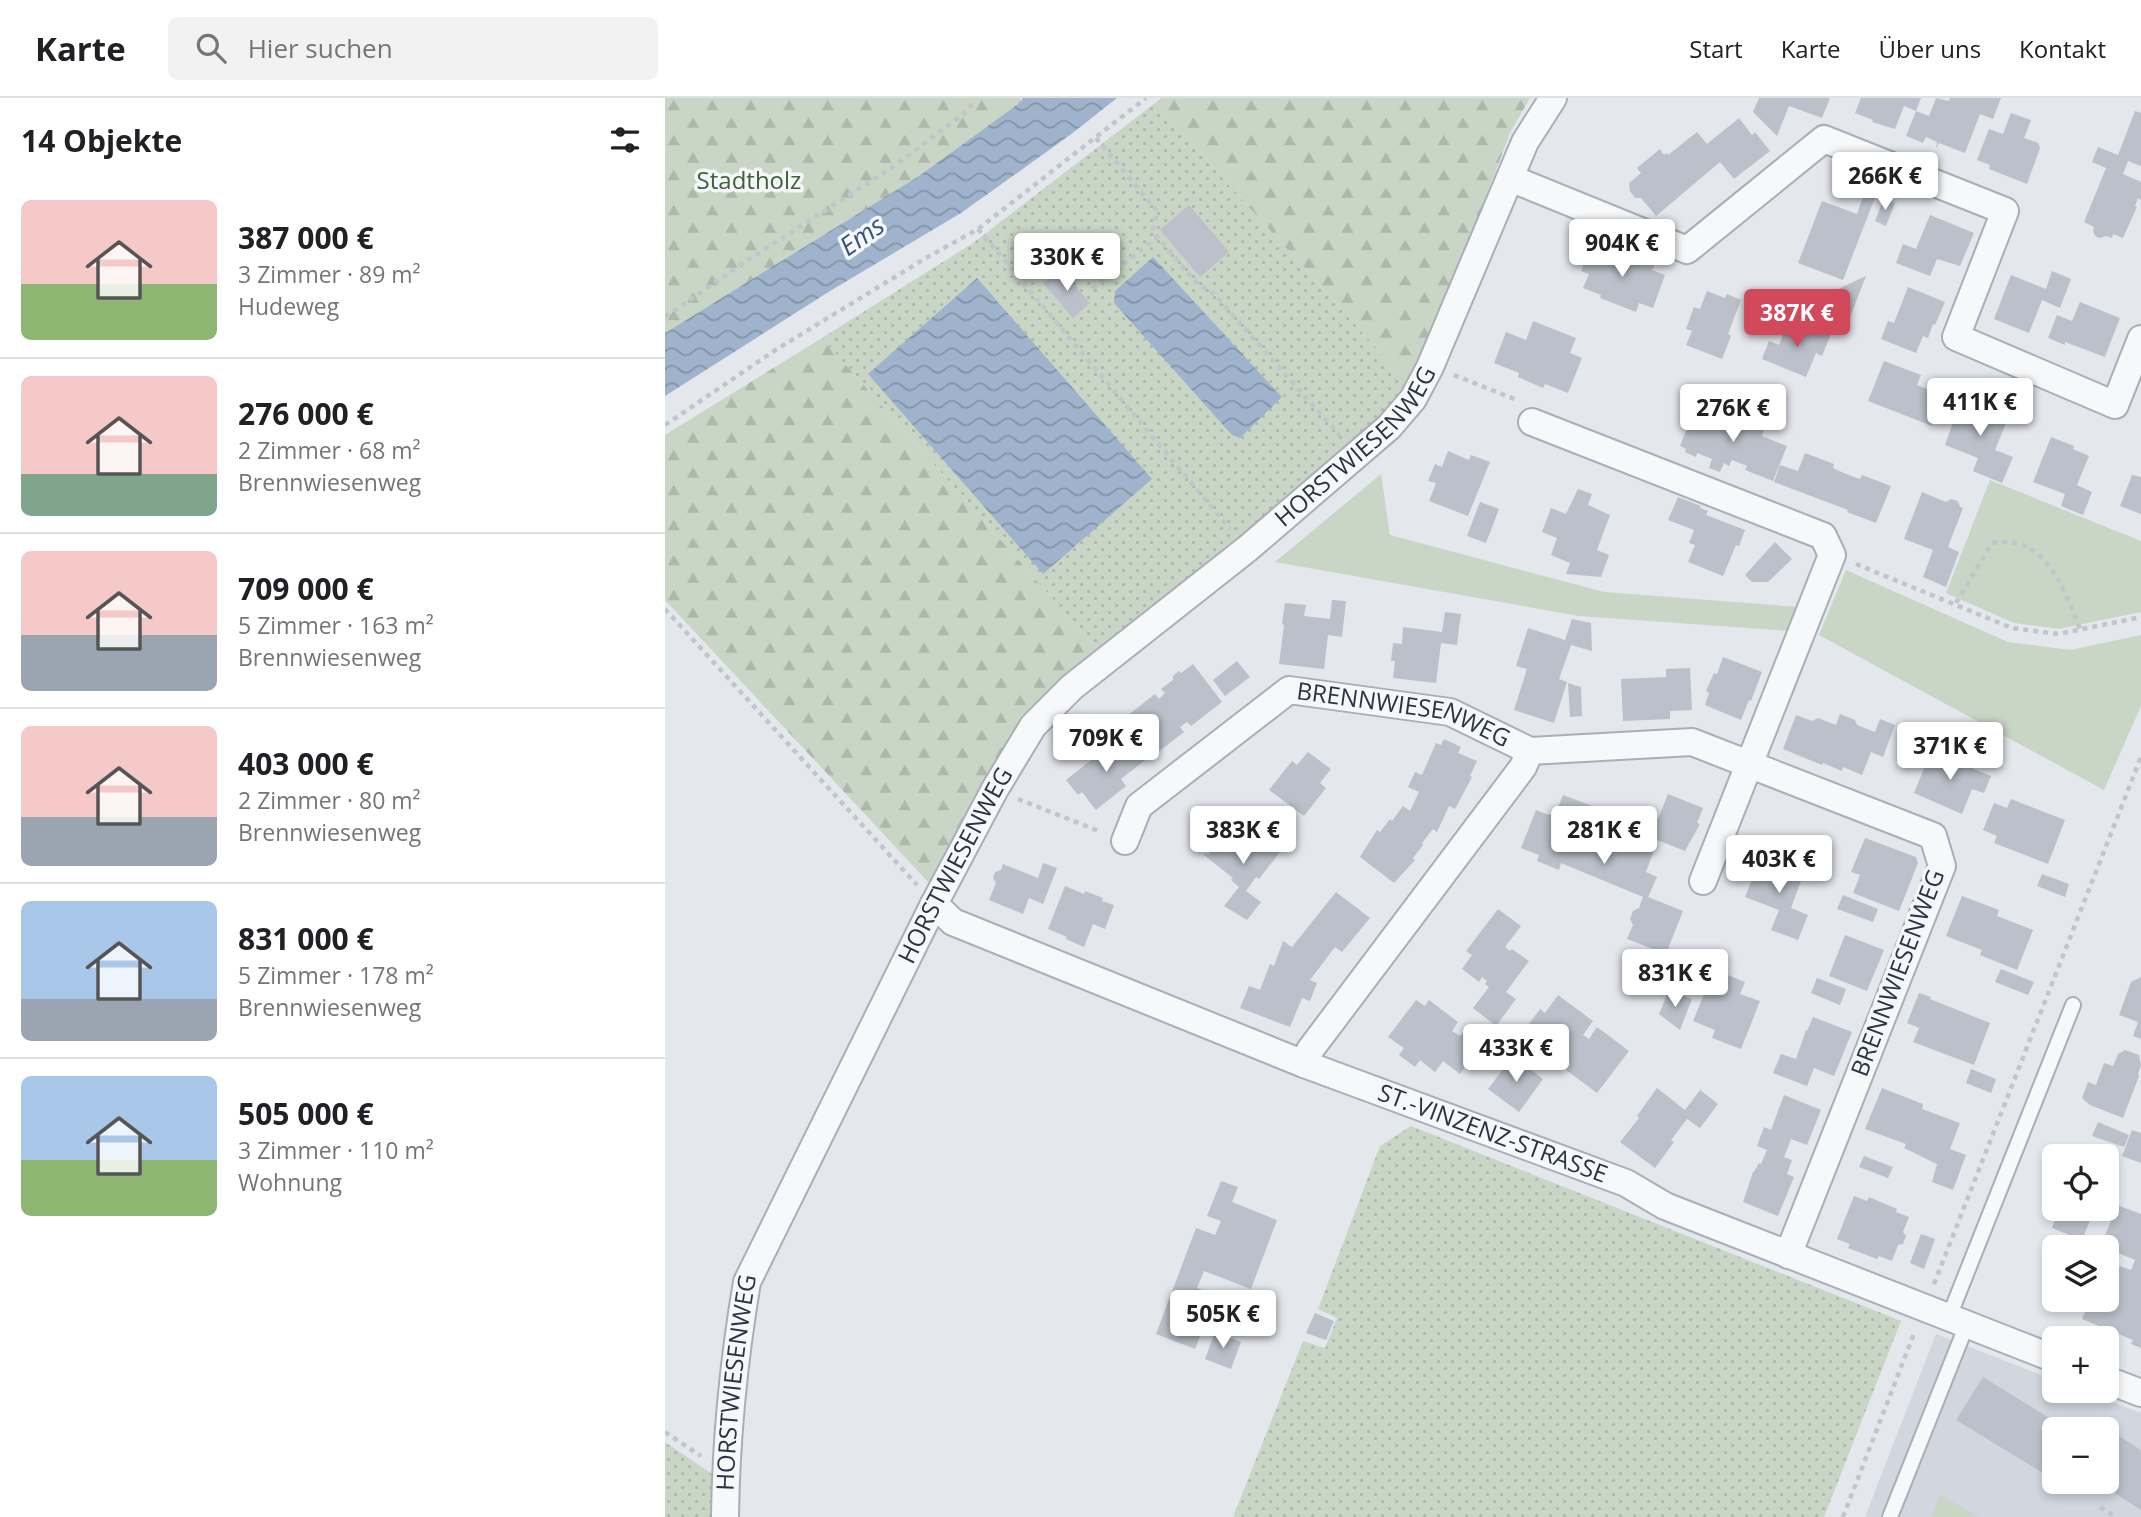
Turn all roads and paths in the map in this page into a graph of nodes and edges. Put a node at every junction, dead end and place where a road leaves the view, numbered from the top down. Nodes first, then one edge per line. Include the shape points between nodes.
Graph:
1 (972, 98) edge
2 (1146, 98) edge
3 (1553, 98) edge
4 (1095, 138) junction
5 (1510, 178) junction
6 (978, 229) junction
7 (1158, 237) junction
8 (1092, 289) dead end
9 (665, 317) edge
10 (2141, 339) edge
11 (1430, 367) junction
12 (1532, 422) joint
13 (665, 425) edge
14 (1357, 455) junction
15 (1247, 549) junction
16 (1832, 555) junction
17 (1955, 604) junction
18 (665, 609) edge
19 (2141, 617) edge
20 (2081, 631) junction
21 (1530, 751) junction
22 (2141, 757) edge
23 (1750, 763) junction
24 (995, 789) junction
25 (1125, 841) joint
26 (1703, 881) dead end
27 (934, 904) junction
28 (2073, 1005) dead end
29 (1304, 1064) junction
30 (1789, 1255) junction
31 (1924, 1307) junction
32 (1958, 1320) junction
33 (2042, 1354) edge
34 (2119, 1385) edge
35 (2141, 1393) edge
36 (665, 1432) edge
37 (726, 1472) junction
38 (2100, 1507) dead end
39 (725, 1517) edge
40 (1843, 1517) edge
41 (1890, 1517) edge
42 (2116, 1517) edge

1 - 9 path via 970,109 893,167
2 - 4 path
3 - 5 street, HORSTWIESENWEG via 1525,142
4 - 6 path
4 - 7 path via 1157,211 1153,232
5 - 10 street via 1687,250 1824,139 2005,211 1956,337 2115,405
5 - 11 street, HORSTWIESENWEG
6 - 13 path via 777,349
6 - 15 path
7 - 8 path
7 - 14 path
11 - 12 path via 1527,403
11 - 14 street, HORSTWIESENWEG via 1413,399
12 - 16 street via 1823,536
14 - 15 street, HORSTWIESENWEG
15 - 24 street, HORSTWIESENWEG via 1072,687 1033,726
16 - 17 path
16 - 23 street
17 - 20 path via 2012,628 2058,634
17 - 20 path via 1992,543 2005,540 2028,547 2054,571
18 - 27 path
19 - 20 path
21 - 23 street, BRENNWIESENWEG via 1692,742
21 - 25 street, BRENNWIESENWEG via 1450,712 1289,690 1139,806
21 - 29 street, BRENNWIESENWEG via 1523,767
22 - 31 path
23 - 26 street
23 - 30 street, BRENNWIESENWEG via 1933,836 1942,866
24 - 25 path
24 - 27 street, HORSTWIESENWEG
27 - 29 street, ST.-VINZENZ-STRASSE via 953,922
27 - 37 street, HORSTWIESENWEG via 747,1282
28 - 32 lane
29 - 30 street, ST.-VINZENZ-STRASSE via 1626,1183 1665,1206
30 - 31 street, ST.-VINZENZ-STRASSE
31 - 32 street, ST.-VINZENZ-STRASSE
31 - 40 path
32 - 33 street, ST.-VINZENZ-STRASSE
32 - 41 lane
34 - 35 street
36 - 37 path
37 - 39 street, HORSTWIESENWEG
38 - 42 path

